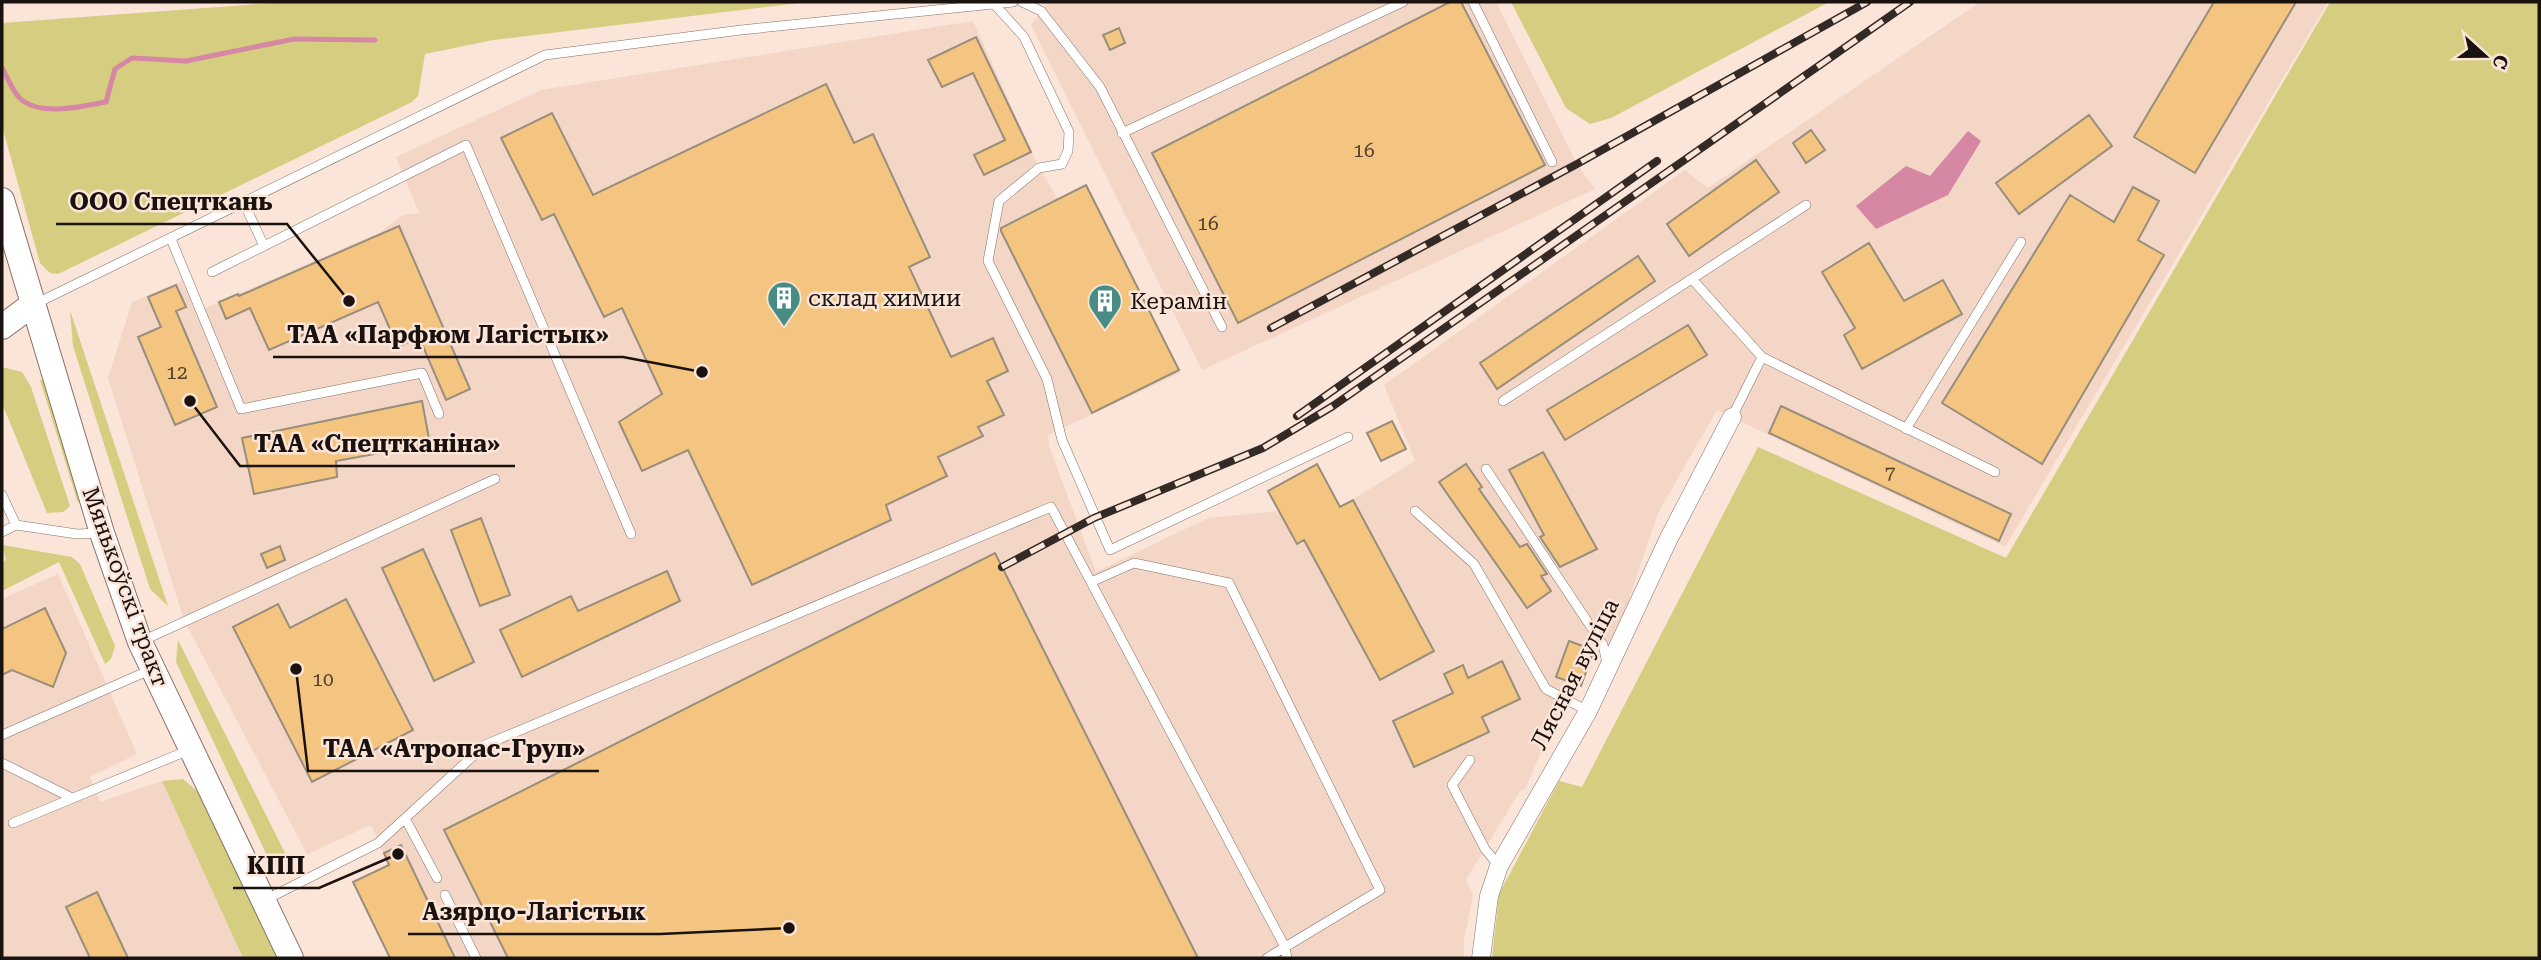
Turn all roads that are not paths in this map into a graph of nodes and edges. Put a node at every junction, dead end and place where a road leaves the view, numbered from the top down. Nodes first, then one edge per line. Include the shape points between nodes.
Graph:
1 (1013, 2) edge
2 (1021, 2) edge
3 (1403, 2) edge
4 (1474, 2) edge
5 (996, 6) junction
6 (1122, 133) junction
7 (1552, 162) dead end
8 (2, 200) edge
9 (243, 201) junction
10 (1806, 205) dead end
11 (171, 240) junction
12 (2021, 242) dead end
13 (263, 244) junction
14 (212, 272) dead end
15 (1692, 279) junction
16 (33, 304) junction
17 (2, 327) edge
18 (1222, 327) dead end
19 (1762, 357) junction
20 (1503, 401) dead end
21 (439, 414) dead end
22 (1732, 417) joint
23 (1906, 429) junction
24 (1348, 437) dead end
25 (1486, 470) dead end
26 (1994, 472) dead end
27 (495, 479) dead end
28 (2, 495) edge
29 (1415, 511) dead end
30 (16, 525) junction
31 (2, 531) edge
32 (102, 533) junction
33 (631, 534) dead end
34 (1091, 582) junction
35 (140, 642) junction
36 (152, 669) junction
37 (1608, 671) junction
38 (1588, 710) junction
39 (2, 735) edge
40 (190, 750) junction
41 (1470, 760) dead end
42 (2, 763) edge
43 (72, 798) junction
44 (405, 820) junction
45 (13, 823) dead end
46 (1499, 866) junction
47 (437, 878) dead end
48 (445, 895) dead end
49 (263, 901) junction
50 (1285, 947) junction
51 (291, 958) edge
52 (476, 958) edge
53 (1267, 958) edge
54 (1287, 958) edge
55 (1481, 958) edge

1 - 5 lane
2 - 6 lane via 1041,11 1100,87
3 - 6 lane
4 - 7 lane
5 - 9 lane via 755,28 545,55
5 - 24 lane via 1024,37 1069,132 1062,163 1039,168 999,201 988,261 1047,379 1062,440 1110,550
6 - 18 lane
8 - 16 street, Мянькоўскі тракт
9 - 11 lane
9 - 13 lane
10 - 15 lane
11 - 16 lane
11 - 21 lane via 241,409 422,373
12 - 23 lane
13 - 14 lane
13 - 33 lane via 466,145
15 - 19 lane
15 - 20 lane
16 - 17 street
16 - 32 street, Мянькоўскі тракт
19 - 22 lane
19 - 23 lane
22 - 37 street, Лясная вуліца via 1669,538
23 - 26 lane
25 - 37 lane via 1603,645
27 - 35 lane
28 - 30 lane
29 - 38 lane via 1474,564 1546,690
30 - 31 lane
30 - 32 lane
32 - 35 street, Мянькоўскі тракт
34 - 44 lane via 1051,507 485,745
34 - 50 lane
34 - 50 lane via 1134,563 1229,583 1380,890
35 - 36 street, Мянькоўскі тракт
36 - 39 lane
36 - 40 street, Мянькоўскі тракт
37 - 38 street, Лясная вуліца
38 - 46 street, Лясная вуліца
40 - 43 lane
40 - 49 street, Мянькоўскі тракт
41 - 46 lane via 1452,785 1485,849
42 - 43 lane
43 - 45 lane
44 - 47 lane
44 - 49 lane via 378,843
46 - 55 street, Лясная вуліца via 1489,896
48 - 52 lane
49 - 51 street, Мянькоўскі тракт
50 - 53 lane
50 - 54 lane

